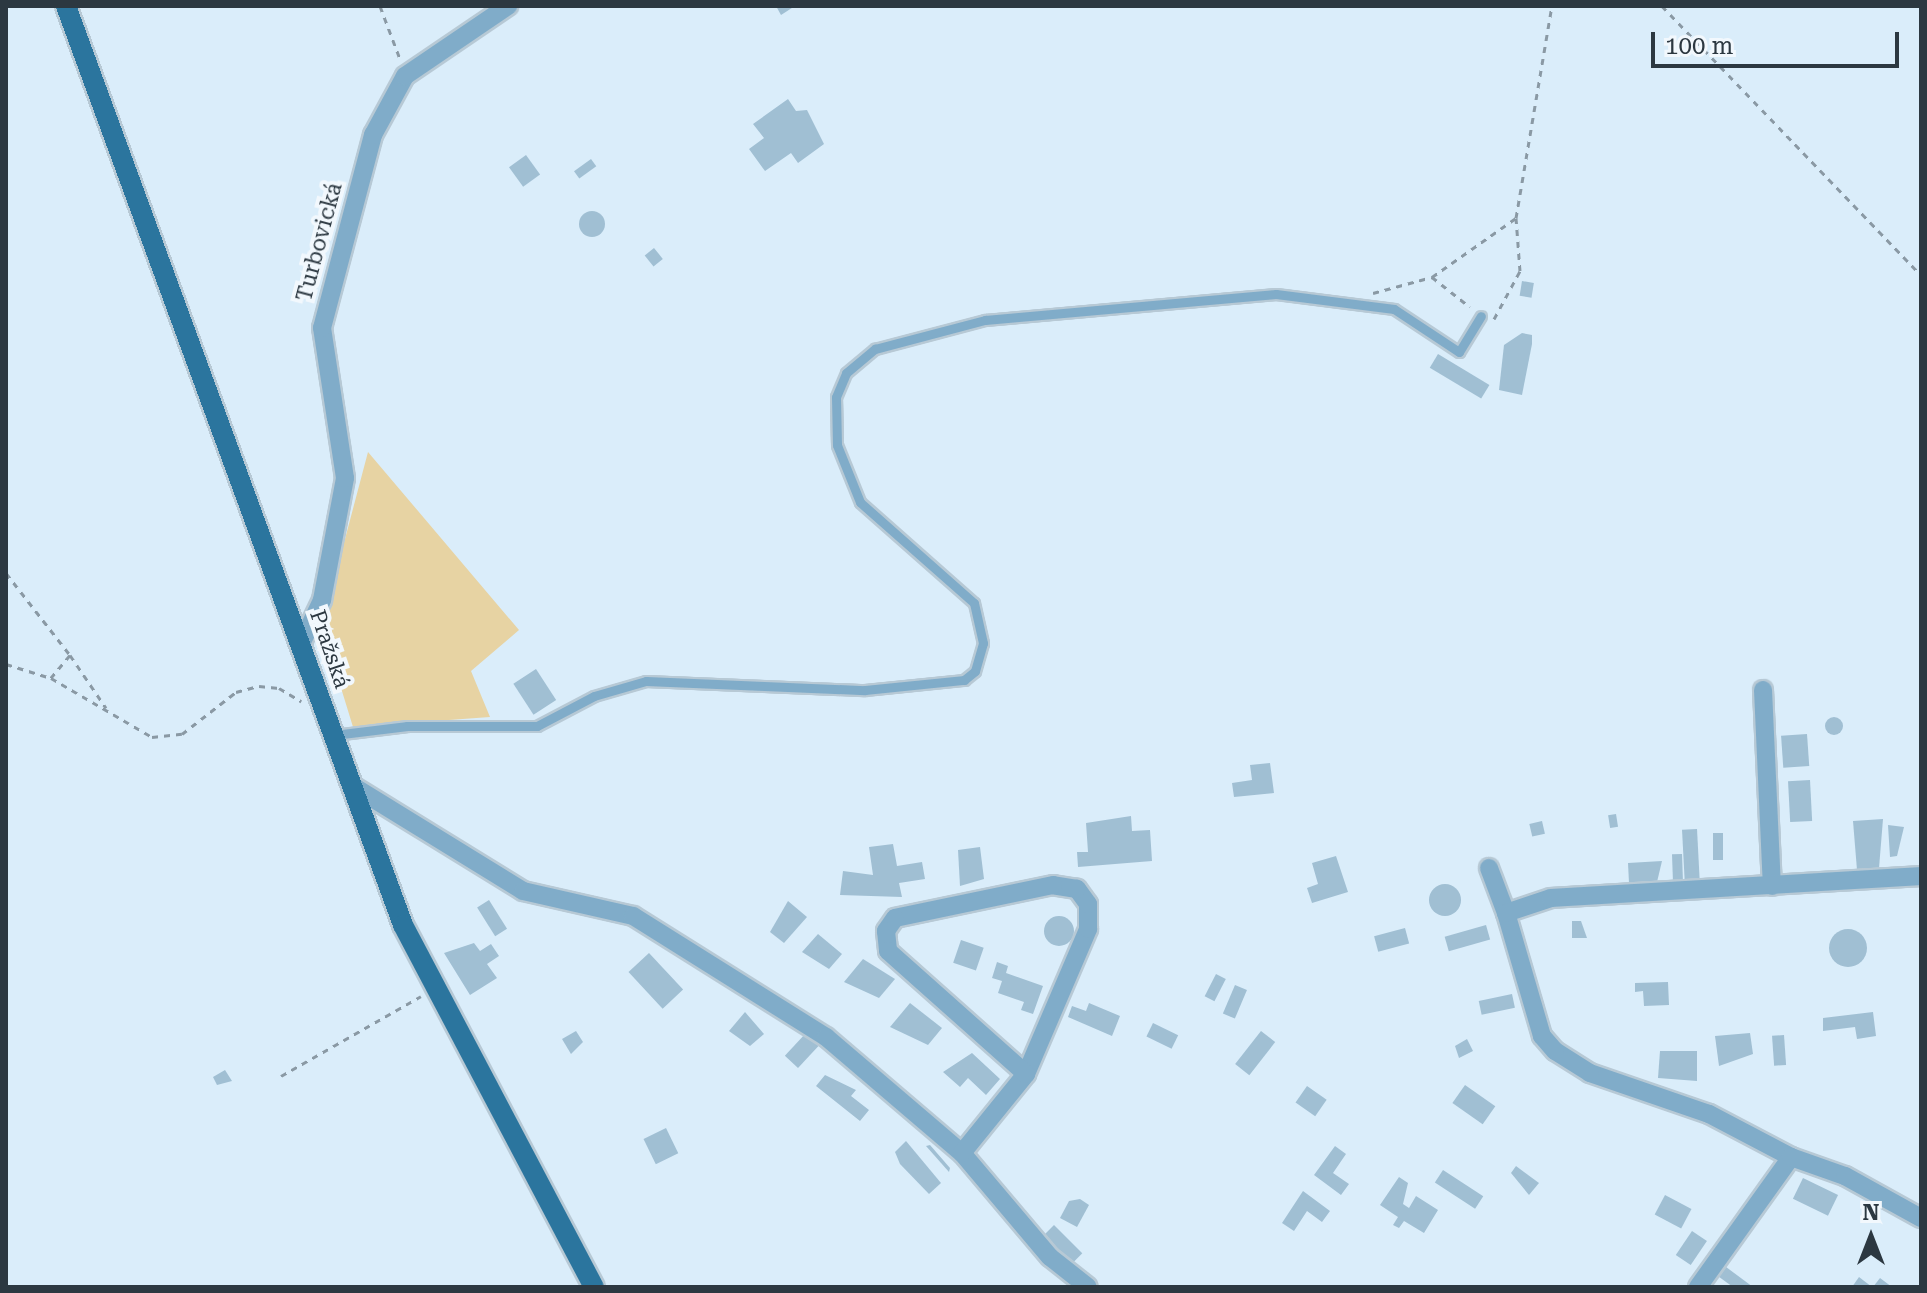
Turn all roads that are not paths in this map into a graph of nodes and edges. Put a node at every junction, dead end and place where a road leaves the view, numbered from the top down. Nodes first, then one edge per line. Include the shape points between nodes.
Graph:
1 (66, 6) edge
2 (508, 6) edge
3 (1481, 316) road end
4 (302, 642) junction
5 (1763, 690) dead end
6 (334, 735) junction
7 (351, 785) junction
8 (1489, 868) dead end
9 (1921, 876) edge
10 (1772, 886) junction
11 (1506, 913) junction
12 (1026, 1074) junction
13 (962, 1153) junction
14 (1791, 1157) junction
15 (1921, 1218) edge
16 (594, 1287) edge
17 (1088, 1287) edge
18 (1698, 1287) edge

1 - 4 main road, Pražská
2 - 4 street, Turbovická via 405,76 373,135 329,287 323,360 345,478 343,509 322,600
3 - 6 lane via 1459,352 1394,309 1356,299 1184,299 985,320 908,337 859,359 846,373 832,418 848,479 860,502 974,603 983,643 975,671 964,680 878,690 646,681 594,696 537,726 407,726
4 - 6 main road, Pražská
5 - 10 street
6 - 7 main road, Pražská
7 - 13 street via 523,891 643,921 826,1037
7 - 16 main road, Pražská via 435,990
8 - 11 street
9 - 10 street
10 - 11 street via 1551,898
11 - 14 street via 1542,1036 1555,1051 1590,1073 1709,1114
12 - 12 street via 1088,929 1088,904 1077,889 1053,885 895,918 886,931 888,951
12 - 13 street
13 - 17 street via 1050,1257
14 - 15 street via 1845,1176
14 - 18 street

